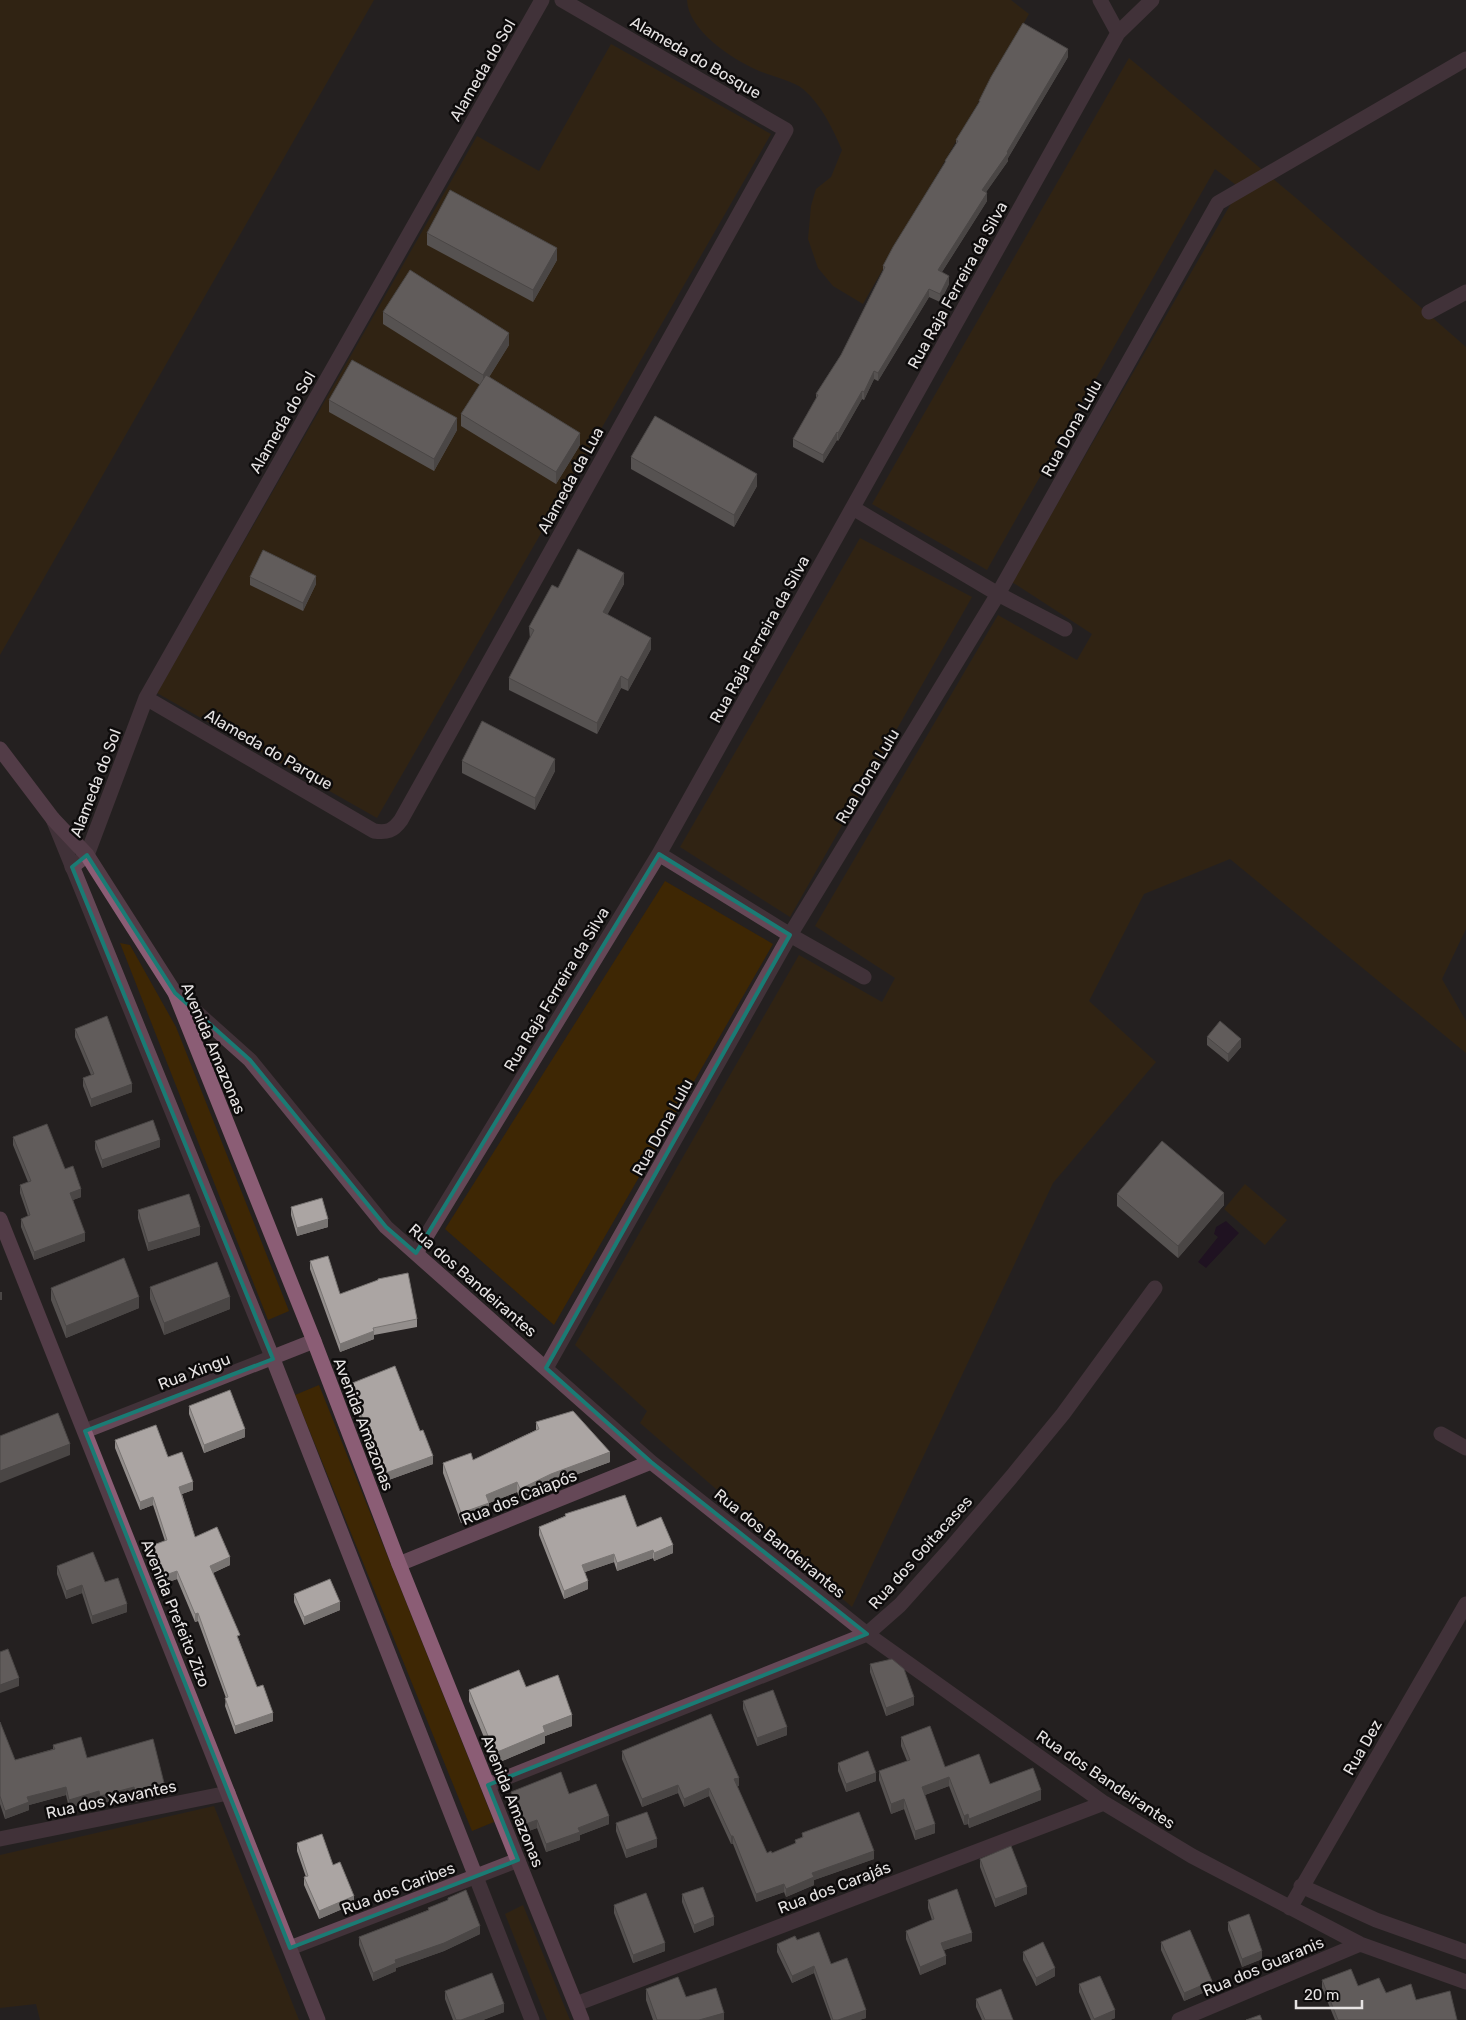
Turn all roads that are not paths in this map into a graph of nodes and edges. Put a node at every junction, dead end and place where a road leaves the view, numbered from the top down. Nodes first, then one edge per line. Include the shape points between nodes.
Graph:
1 (542, 0) edge
2 (562, 0) edge
3 (1100, 0) edge
4 (1152, 0) edge
5 (1118, 33) junction
6 (1466, 59) edge
7 (786, 130) joint
8 (1466, 292) edge
9 (1429, 312) dead end
10 (853, 508) junction
11 (998, 594) junction
12 (1065, 629) dead end
13 (146, 698) junction
14 (0, 749) edge
15 (53, 819) junction
16 (374, 830) joint
17 (658, 854) junction
18 (87, 855) junction
19 (72, 868) junction
20 (790, 935) junction
21 (864, 977) dead end
22 (175, 993) junction
23 (0, 1219) edge
24 (416, 1254) junction
25 (1155, 1288) dead end
26 (314, 1341) junction
27 (273, 1359) junction
28 (546, 1368) junction
29 (85, 1432) junction
30 (1442, 1434) dead end
31 (1466, 1448) edge
32 (651, 1462) junction
33 (399, 1564) junction
34 (1466, 1604) edge
35 (867, 1634) junction
36 (488, 1785) junction
37 (228, 1793) junction
38 (1104, 1803) junction
39 (0, 1840) edge
40 (518, 1860) junction
41 (476, 1877) junction
42 (1301, 1886) junction
43 (1290, 1908) junction
44 (1360, 1944) junction
45 (290, 1948) junction
46 (1466, 1952) edge
47 (1466, 1982) edge
48 (576, 2004) junction
49 (318, 2020) edge
50 (532, 2020) edge
51 (582, 2020) edge
52 (1179, 2020) edge

1 - 13 street, Alameda do Sol
2 - 7 street, Alameda do Bosque
3 - 5 street
4 - 5 street, Rua Raja Ferreira da Silva
5 - 10 street, Rua Raja Ferreira da Silva
6 - 11 street, Rua Dona Lulu via 1218,203
7 - 16 street, Alameda da Lua via 400,820 394,829 386,832
8 - 9 street
10 - 11 street
10 - 17 street, Rua Raja Ferreira da Silva
11 - 12 street
11 - 20 street, Rua Dona Lulu
13 - 16 street, Alameda do Parque
13 - 18 street, Alameda do Sol
14 - 15 main road, Avenida Amazonas
15 - 18 main road, Avenida Amazonas
15 - 19 street
17 - 20 street
17 - 24 street, Rua Raja Ferreira da Silva
18 - 19 street, Alameda do Sol
18 - 22 main road, Avenida Amazonas
19 - 27 street
20 - 21 street
20 - 28 street, Rua Dona Lulu
22 - 24 street, Rua dos Bandeirantes via 250,1060 386,1226
22 - 26 main road, Avenida Amazonas
23 - 29 main road, Avenida Prefeito Zizo
24 - 28 street, Rua dos Bandeirantes
25 - 35 street, Rua dos Goitacases via 1063,1414 1000,1490 900,1606
26 - 27 street, Rua Xingu
26 - 33 main road, Avenida Amazonas
27 - 29 street, Rua Xingu
27 - 41 street
28 - 32 street, Rua dos Bandeirantes
29 - 37 main road, Avenida Prefeito Zizo
30 - 31 street
32 - 33 street, Rua dos Caiapós
32 - 35 street, Rua dos Bandeirantes
33 - 36 main road, Avenida Amazonas
34 - 42 street, Rua Dez
35 - 36 street, Rua dos Goitacases
35 - 38 street, Rua dos Bandeirantes
36 - 40 main road, Avenida Amazonas
37 - 39 street, Rua dos Xavantes
37 - 45 main road, Avenida Prefeito Zizo
38 - 43 street, Rua dos Bandeirantes via 1192,1856
38 - 48 street, Rua dos Carajás
40 - 41 street, Rua dos Caribes
40 - 48 main road, Avenida Amazonas
41 - 45 street, Rua dos Caribes
41 - 50 street
42 - 43 street, Rua Dez
42 - 46 street via 1376,1920
43 - 44 street, Rua dos Bandeirantes
44 - 47 street, Rua dos Bandeirantes
44 - 52 street, Rua dos Guaranis
45 - 49 main road, Avenida Prefeito Zizo
48 - 51 main road, Avenida Amazonas

